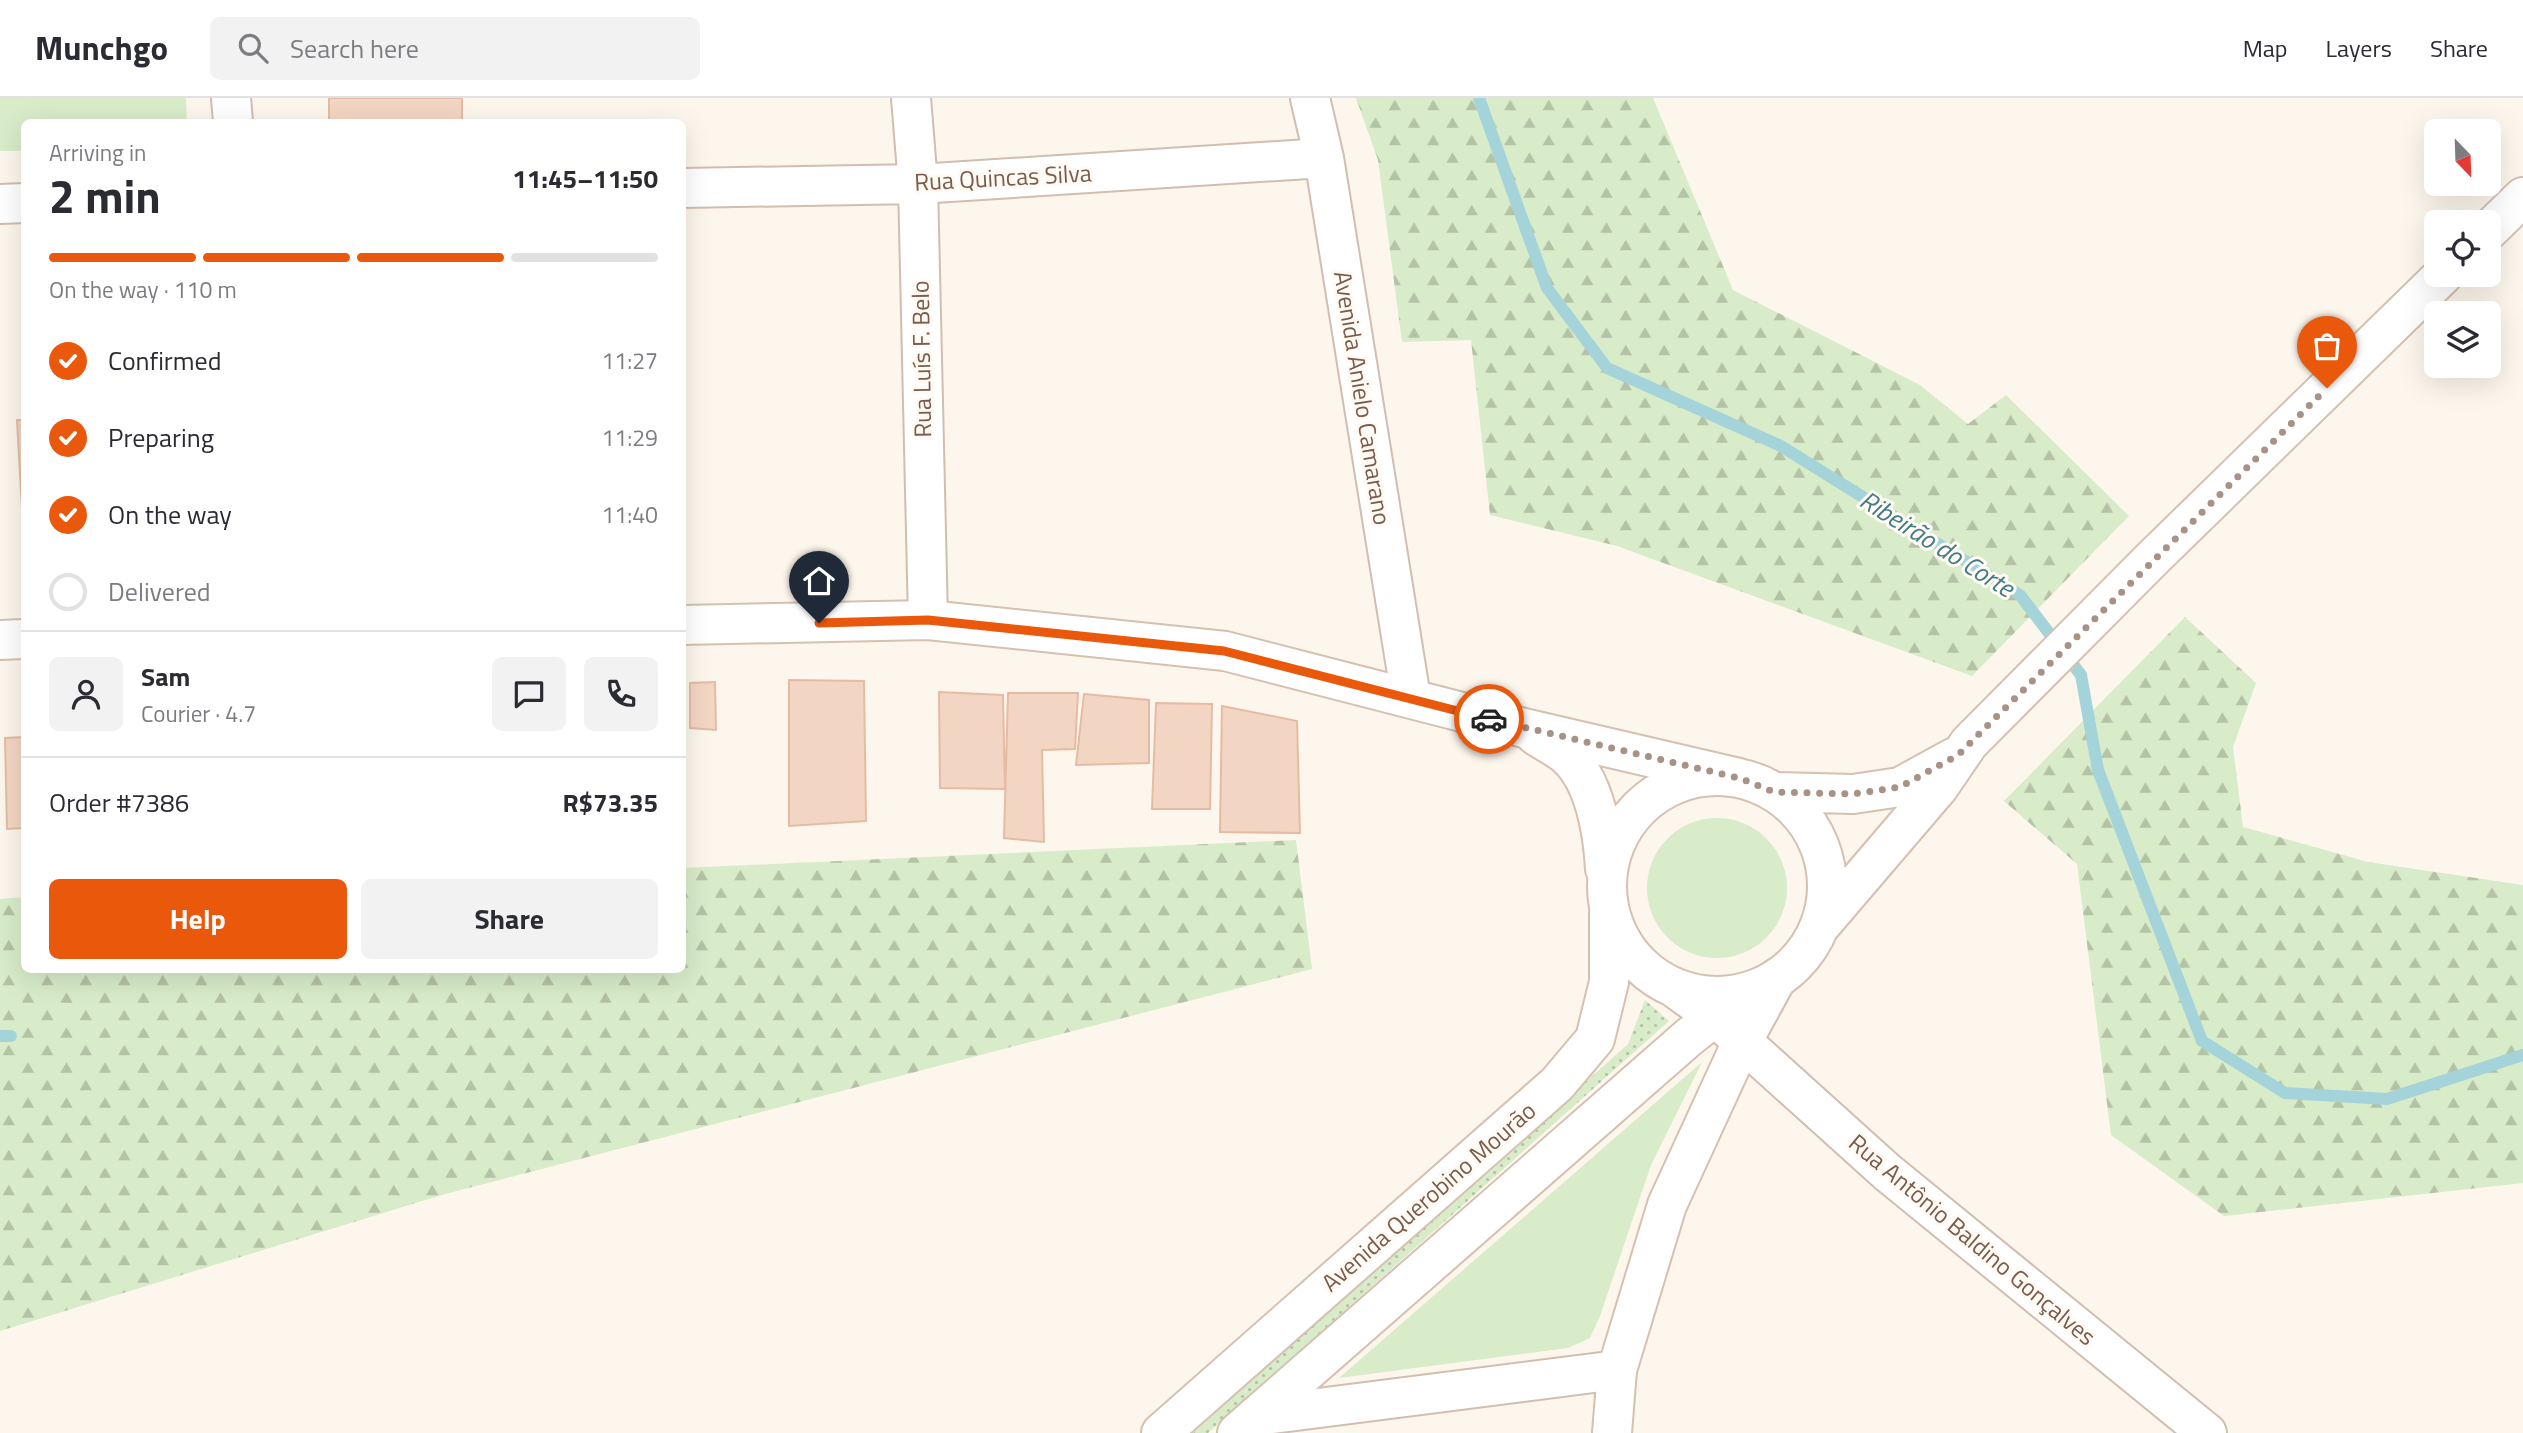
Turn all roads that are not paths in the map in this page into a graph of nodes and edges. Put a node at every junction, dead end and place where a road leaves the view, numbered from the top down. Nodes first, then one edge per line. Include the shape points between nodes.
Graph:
1 (231, 98) edge
2 (911, 98) edge
3 (1310, 98) edge
4 (233, 119) edge
5 (1324, 158) junction
6 (918, 184) junction
7 (686, 188) edge
8 (2523, 197) edge
9 (21, 203) edge
10 (0, 204) edge
11 (2501, 218) edge
12 (2432, 287) edge
13 (928, 620) junction
14 (686, 625) edge
15 (21, 639) edge
16 (0, 640) edge
17 (1411, 698) junction
18 (1524, 728) junction
19 (1963, 749) junction
20 (1739, 778) junction
21 (1774, 792) junction
22 (1608, 896) junction
23 (1821, 925) junction
24 (1761, 985) junction
25 (1676, 989) junction
26 (1715, 1017) junction
27 (1741, 1044) junction
28 (1617, 1370) junction
29 (1246, 1424) edge
30 (1161, 1433) edge
31 (1612, 1433) edge
32 (2207, 1433) edge

1 - 4 main road
2 - 6 main road, Rua Luís F. Belo
3 - 5 main road, Avenida Anielo Camarano
5 - 6 main road, Rua Quincas Silva
5 - 17 main road, Avenida Anielo Camarano
6 - 7 main road, Rua Quincas Silva
6 - 13 main road, Rua Luís F. Belo
8 - 11 main road
9 - 10 main road
12 - 19 main road
13 - 14 main road
13 - 17 main road via 1224,651
15 - 16 main road
17 - 18 main road
18 - 20 main road
18 - 22 main road via 1569,757 1582,779 1603,828
19 - 21 main road via 1900,787 1853,794
19 - 23 main road via 1939,787
20 - 21 main road
20 - 22 main road via 1701,777 1664,789 1635,812 1614,845
21 - 23 main road via 1803,817 1822,850 1828,887
22 - 25 main road via 1623,946 1646,971
22 - 30 main road, Avenida Querobino Mourão via 1609,982 1595,1040 1557,1084
23 - 24 main road via 1803,955
24 - 25 main road via 1710,996
24 - 26 main road, Avenida Querobino Mourão
24 - 27 main road
25 - 26 main road, Rua Antônio Baldino Gonçalves
26 - 27 main road, Rua Antônio Baldino Gonçalves
26 - 29 main road, Avenida Querobino Mourão
27 - 28 main road via 1667,1205
27 - 32 main road, Rua Antônio Baldino Gonçalves via 1886,1172
28 - 29 main road
28 - 31 main road

